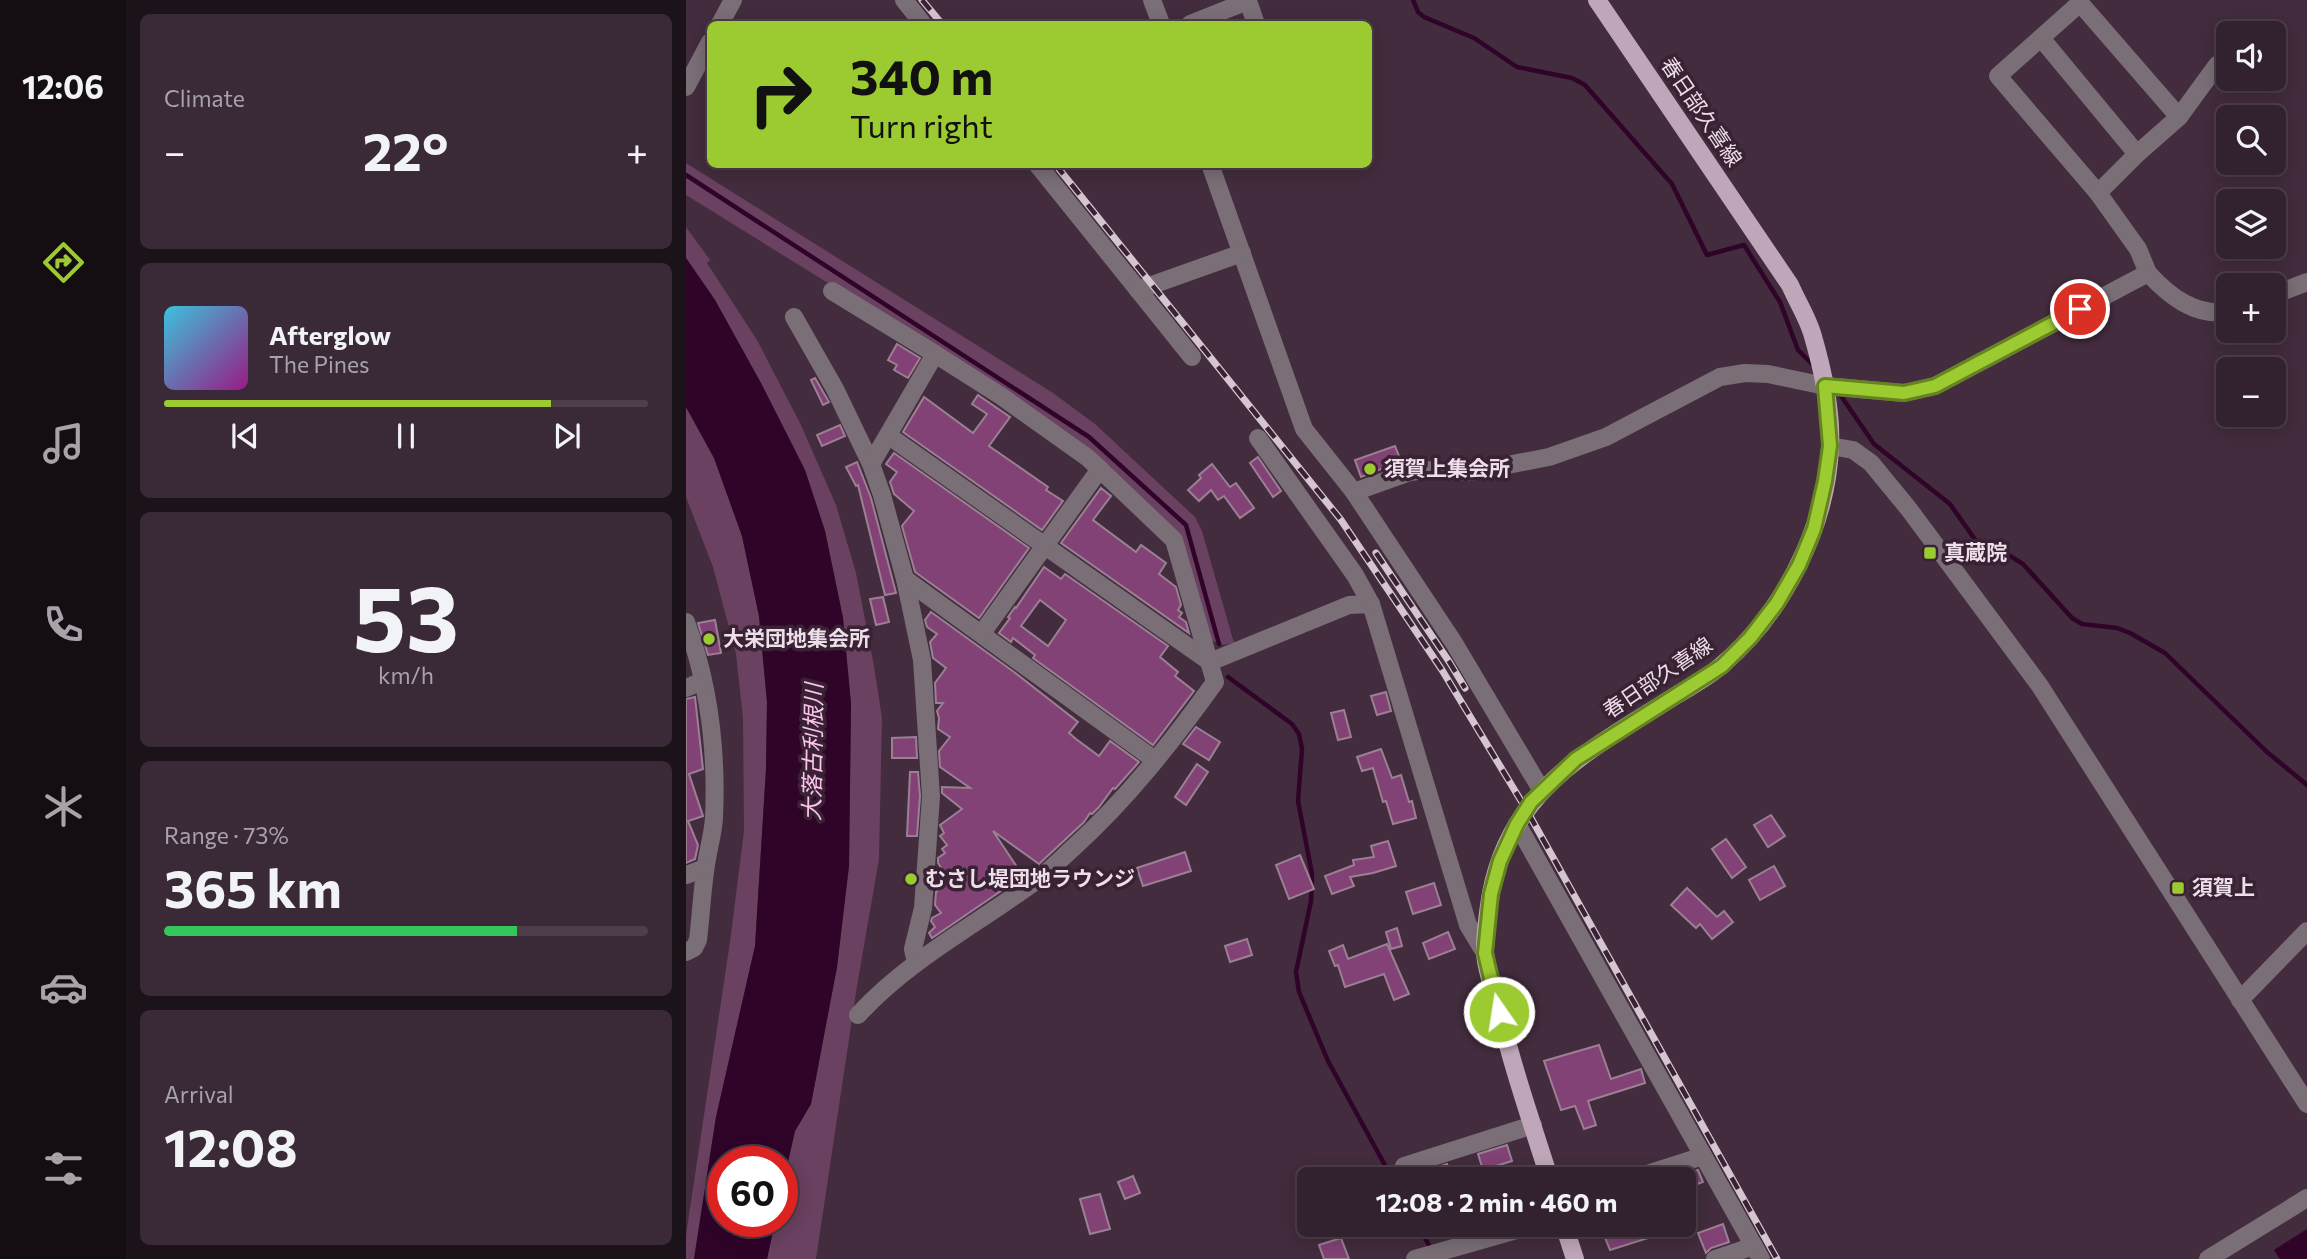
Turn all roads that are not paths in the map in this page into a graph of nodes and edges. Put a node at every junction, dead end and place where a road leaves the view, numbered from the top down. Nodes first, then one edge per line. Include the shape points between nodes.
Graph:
1 (733, 0) edge
2 (904, 0) edge
3 (1152, 0) edge
4 (1597, 0) edge
5 (722, 21) edge
6 (921, 21) edge
7 (1160, 21) edge
8 (1198, 21) edge
9 (1255, 21) edge
10 (2041, 38) junction
11 (707, 48) edge
12 (2216, 66) edge
13 (686, 87) edge
14 (2179, 117) junction
15 (2137, 154) junction
16 (1040, 168) edge
17 (1211, 168) edge
18 (2098, 193) junction
19 (1242, 253) junction
20 (2148, 273) junction
21 (2307, 282) edge
22 (1138, 290) junction
23 (2286, 290) edge
24 (832, 291) dead end
25 (2216, 314) edge
26 (794, 317) dead end
27 (935, 354) junction
28 (1192, 357) dead end
29 (1825, 386) junction
30 (889, 436) junction
31 (1258, 438) dead end
32 (1830, 446) junction
33 (871, 464) junction
34 (1100, 469) junction
35 (1354, 492) junction
36 (1044, 545) junction
37 (905, 579) junction
38 (1371, 604) junction
39 (686, 622) edge
40 (982, 633) junction
41 (1210, 662) junction
42 (694, 685) edge
43 (1155, 760) junction
44 (1542, 791) junction
45 (1517, 824) junction
46 (705, 868) junction
47 (686, 875) edge
48 (2307, 931) edge
49 (686, 952) edge
50 (1485, 953) junction
51 (916, 963) junction
52 (2240, 1000) junction
53 (858, 1015) dead end
54 (2307, 1104) edge
55 (1532, 1125) junction
56 (1703, 1156) junction
57 (1404, 1166) dead end
58 (1545, 1167) edge
59 (1669, 1167) edge
60 (2307, 1198) edge
61 (1492, 1237) edge
62 (1568, 1237) edge
63 (1757, 1253) edge
64 (1415, 1259) edge
65 (1575, 1259) edge
66 (1715, 1259) edge
67 (2208, 1259) edge

1 - 5 street
2 - 6 street
3 - 7 street
4 - 29 main road, 春日部久喜線 via 1790,285 1811,331
8 - 9 street via 1248,1
10 - 14 street via 2080,3
10 - 15 street
10 - 18 street via 1998,76
11 - 13 street
12 - 14 street
14 - 15 street
15 - 18 street
16 - 22 street
17 - 19 street
18 - 20 street via 2138,249
19 - 22 street
19 - 35 street via 1304,429
20 - 25 street via 2187,306
20 - 29 street via 1935,386 1904,393
21 - 23 street
22 - 28 street
24 - 27 street
26 - 33 street
27 - 30 street
27 - 34 street
29 - 32 main road, 春日部久喜線
29 - 35 street via 1768,374 1720,377 1606,437 1549,457 1471,472 1410,472
30 - 33 street
30 - 36 street
31 - 38 street
32 - 44 main road, 春日部久喜線 via 1814,529 1799,565 1750,638 1722,666 1576,759
32 - 52 street via 1853,450 1871,463 1908,508 2031,675
33 - 37 street
34 - 36 street
34 - 41 street via 1174,540
35 - 44 street via 1454,643
36 - 40 street
36 - 41 street
37 - 40 street
37 - 51 street via 922,660 931,796 923,908 913,949
38 - 41 street via 1349,605
38 - 50 street via 1468,925
39 - 42 street via 693,641
40 - 43 street
41 - 43 street via 1215,682
42 - 46 street via 713,742 715,771 714,821
43 - 51 street via 1120,803 1042,876
44 - 45 main road, 春日部久喜線
45 - 50 main road, 春日部久喜線 via 1491,894
45 - 56 street
46 - 47 street
46 - 49 street via 698,940
48 - 52 street
50 - 55 main road, 春日部久喜線
51 - 53 street
52 - 54 street
55 - 57 street
55 - 58 main road, 春日部久喜線
56 - 59 street
56 - 63 street
60 - 67 street
61 - 64 street
62 - 65 main road
63 - 66 street

